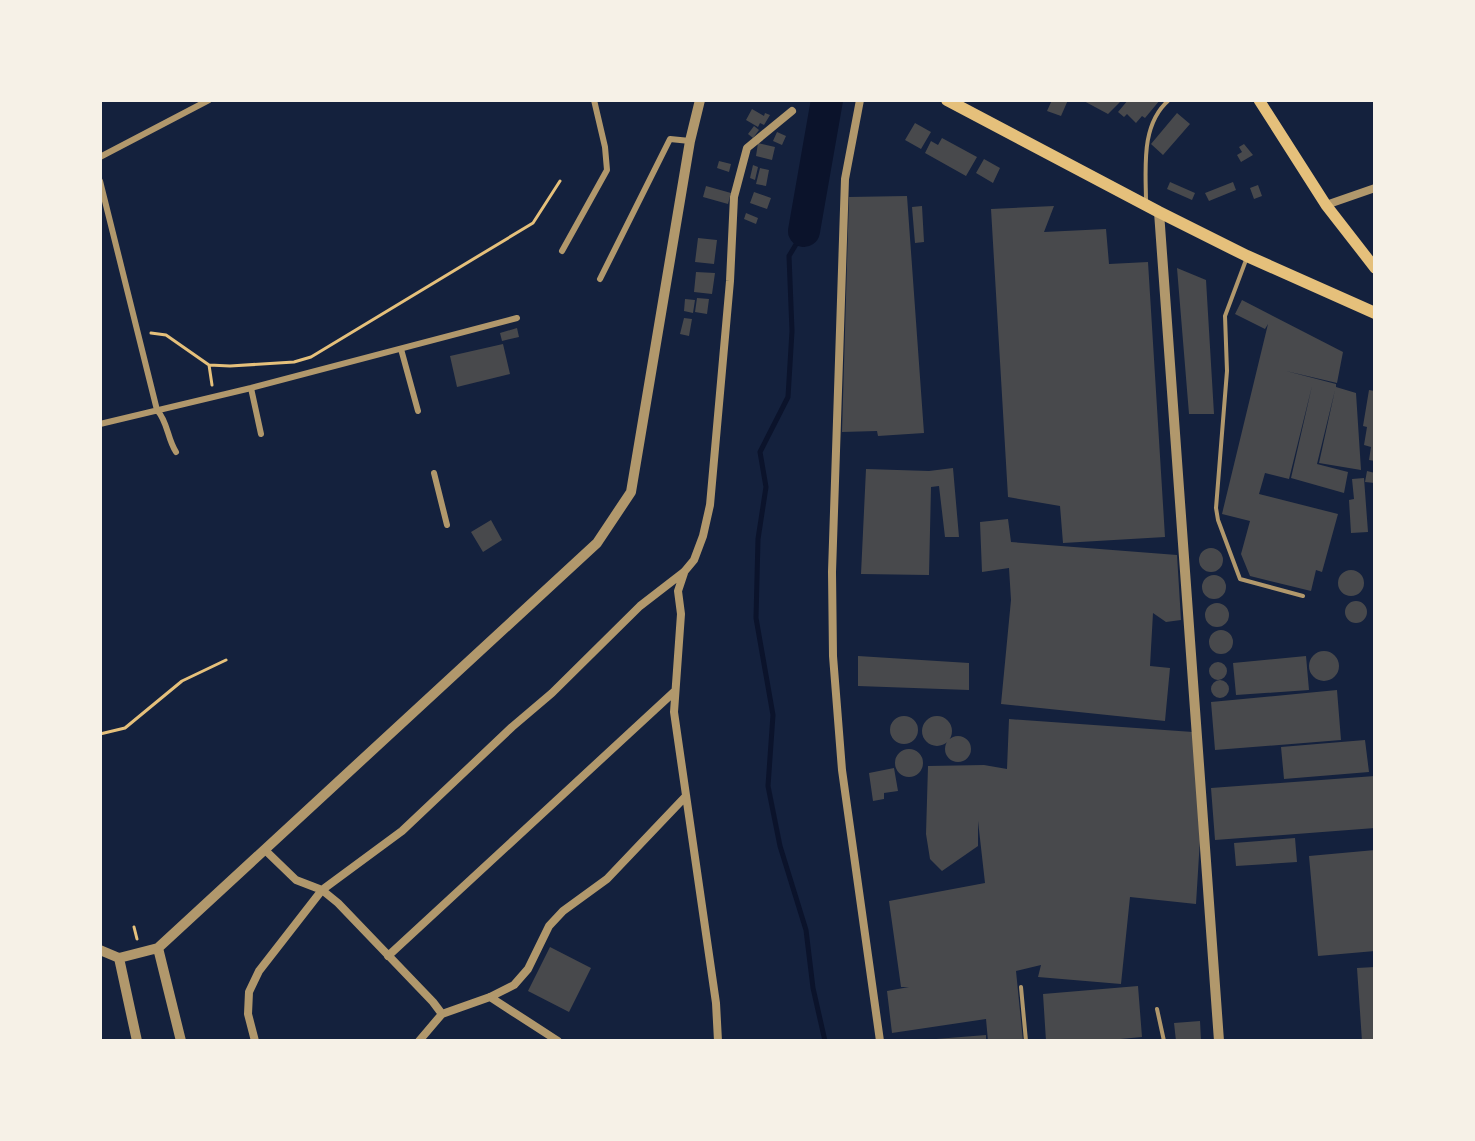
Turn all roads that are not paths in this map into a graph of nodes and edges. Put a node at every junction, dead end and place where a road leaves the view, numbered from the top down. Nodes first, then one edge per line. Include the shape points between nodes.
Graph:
1 (209, 100) edge
2 (594, 100) edge
3 (700, 100) edge
4 (860, 100) edge
5 (947, 100) edge
6 (1169, 100) edge
7 (1259, 100) edge
8 (792, 111) dead end
9 (690, 141) junction
10 (100, 157) edge
11 (100, 181) edge
12 (1375, 188) edge
13 (1146, 205) junction
14 (1326, 205) junction
15 (1159, 212) junction
16 (562, 251) dead end
17 (1247, 256) junction
18 (1375, 268) edge
19 (600, 279) dead end
20 (1375, 313) edge
21 (517, 318) dead end
22 (401, 349) junction
23 (251, 388) junction
24 (157, 410) junction
25 (418, 411) dead end
26 (100, 424) edge
27 (261, 434) dead end
28 (176, 452) dead end
29 (434, 473) dead end
30 (447, 525) dead end
31 (684, 572) junction
32 (1303, 596) dead end
33 (675, 691) junction
34 (686, 796) junction
35 (265, 850) junction
36 (322, 890) junction
37 (158, 948) junction
38 (100, 950) edge
39 (388, 956) junction
40 (119, 958) junction
41 (1021, 987) dead end
42 (490, 997) junction
43 (1157, 1009) dead end
44 (442, 1014) junction
45 (137, 1041) edge
46 (181, 1041) edge
47 (255, 1041) edge
48 (419, 1041) edge
49 (558, 1041) edge
50 (718, 1041) edge
51 (880, 1041) edge
52 (1026, 1041) edge
53 (1164, 1041) edge
54 (1219, 1041) edge

1 - 10 street
2 - 16 street via 607,170
3 - 9 street
4 - 51 street via 845,179 833,656 842,770
5 - 13 main road
6 - 13 lane via 1161,106 1147,143
7 - 14 main road
8 - 31 street via 747,148 734,197 710,505 694,560
9 - 19 street via 670,139
9 - 35 street via 631,492 597,543
11 - 24 street
12 - 14 street
13 - 15 main road
14 - 18 main road
15 - 17 main road
15 - 54 street
17 - 20 main road
17 - 32 lane via 1225,316 1227,371 1216,508 1240,579
21 - 22 street
22 - 23 street
22 - 25 street
23 - 24 street
23 - 27 street
24 - 26 street
24 - 28 street
29 - 30 street
31 - 33 street via 678,591
31 - 36 street via 640,606 402,831
33 - 34 street
33 - 39 street
34 - 42 street via 607,879 549,926 514,985
34 - 50 street
35 - 36 street via 296,880
35 - 37 street
36 - 39 street
36 - 47 street via 259,971 249,992
37 - 40 street
37 - 46 street
38 - 40 street
39 - 44 street
40 - 45 street
41 - 52 lane
42 - 44 street
42 - 49 street
43 - 53 lane
44 - 48 street

